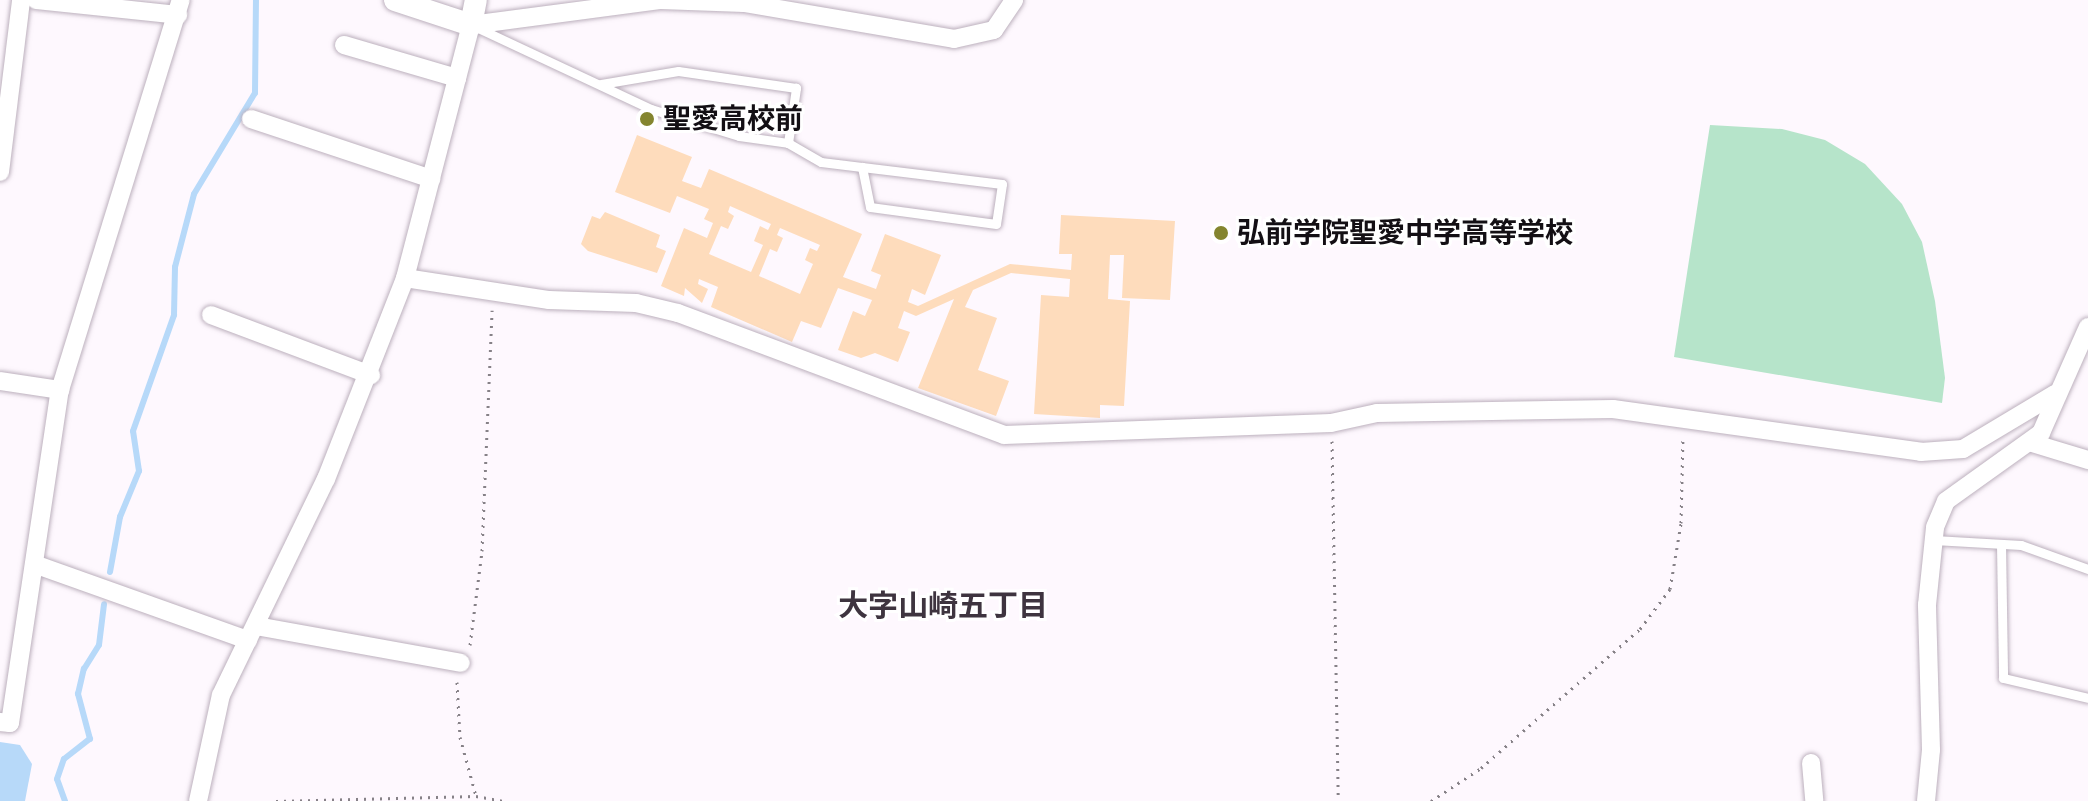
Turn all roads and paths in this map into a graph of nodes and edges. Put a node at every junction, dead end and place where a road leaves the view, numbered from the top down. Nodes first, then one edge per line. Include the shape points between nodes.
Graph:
1 (21, 0) edge
2 (36, 0) edge
3 (395, 0) edge
4 (476, 0) edge
5 (1014, 0) edge
6 (179, 7) edge
7 (471, 25) junction
8 (344, 45) dead end
9 (457, 78) junction
10 (601, 84) junction
11 (251, 119) dead end
12 (788, 143) junction
13 (862, 167) junction
14 (0, 172) edge
15 (431, 179) junction
16 (405, 278) junction
17 (493, 292) junction
18 (211, 315) dead end
19 (2088, 327) edge
20 (371, 375) junction
21 (0, 381) edge
22 (60, 390) junction
23 (2055, 394) junction
24 (1682, 416) junction
25 (1331, 423) junction
26 (2032, 443) junction
27 (2088, 460) edge
28 (1934, 540) junction
29 (2001, 544) junction
30 (37, 565) junction
31 (2088, 569) edge
32 (252, 633) junction
33 (461, 663) junction
34 (2088, 698) edge
35 (0, 722) edge
36 (1811, 763) dead end
37 (476, 796) junction
38 (198, 801) edge
39 (276, 801) edge
40 (504, 801) edge
41 (1338, 801) edge
42 (1431, 801) edge
43 (1814, 801) edge
44 (1926, 801) edge

1 - 14 street
2 - 6 street
3 - 7 street
4 - 7 street
5 - 7 street via 994,30 954,39 744,3 661,0
6 - 22 street
7 - 9 street
7 - 10 lane
8 - 9 street
9 - 15 street
10 - 12 lane via 651,109 739,136
10 - 12 lane via 678,71 796,88
11 - 15 street
12 - 13 lane via 821,162
13 - 13 lane via 1002,184 996,224 870,207
15 - 16 street
16 - 17 street
16 - 20 street
17 - 25 street via 636,303 678,313 1004,435
17 - 33 path via 482,551 470,647
18 - 20 street
19 - 23 street
20 - 32 street
21 - 22 street
22 - 30 street
23 - 24 street via 1963,449 1921,452
23 - 26 street
24 - 25 street via 1613,409 1377,413
24 - 42 path via 1681,523 1670,589 1640,629 1481,768
25 - 41 path
26 - 27 street
26 - 28 street via 1946,501
28 - 29 lane
28 - 44 street via 1927,605 1931,750
29 - 31 lane via 2021,545
29 - 34 lane via 2003,678
30 - 32 street
30 - 35 street via 10,723
32 - 33 street
32 - 38 street via 221,695
33 - 37 path via 460,737
36 - 43 street
37 - 39 path
37 - 40 path

